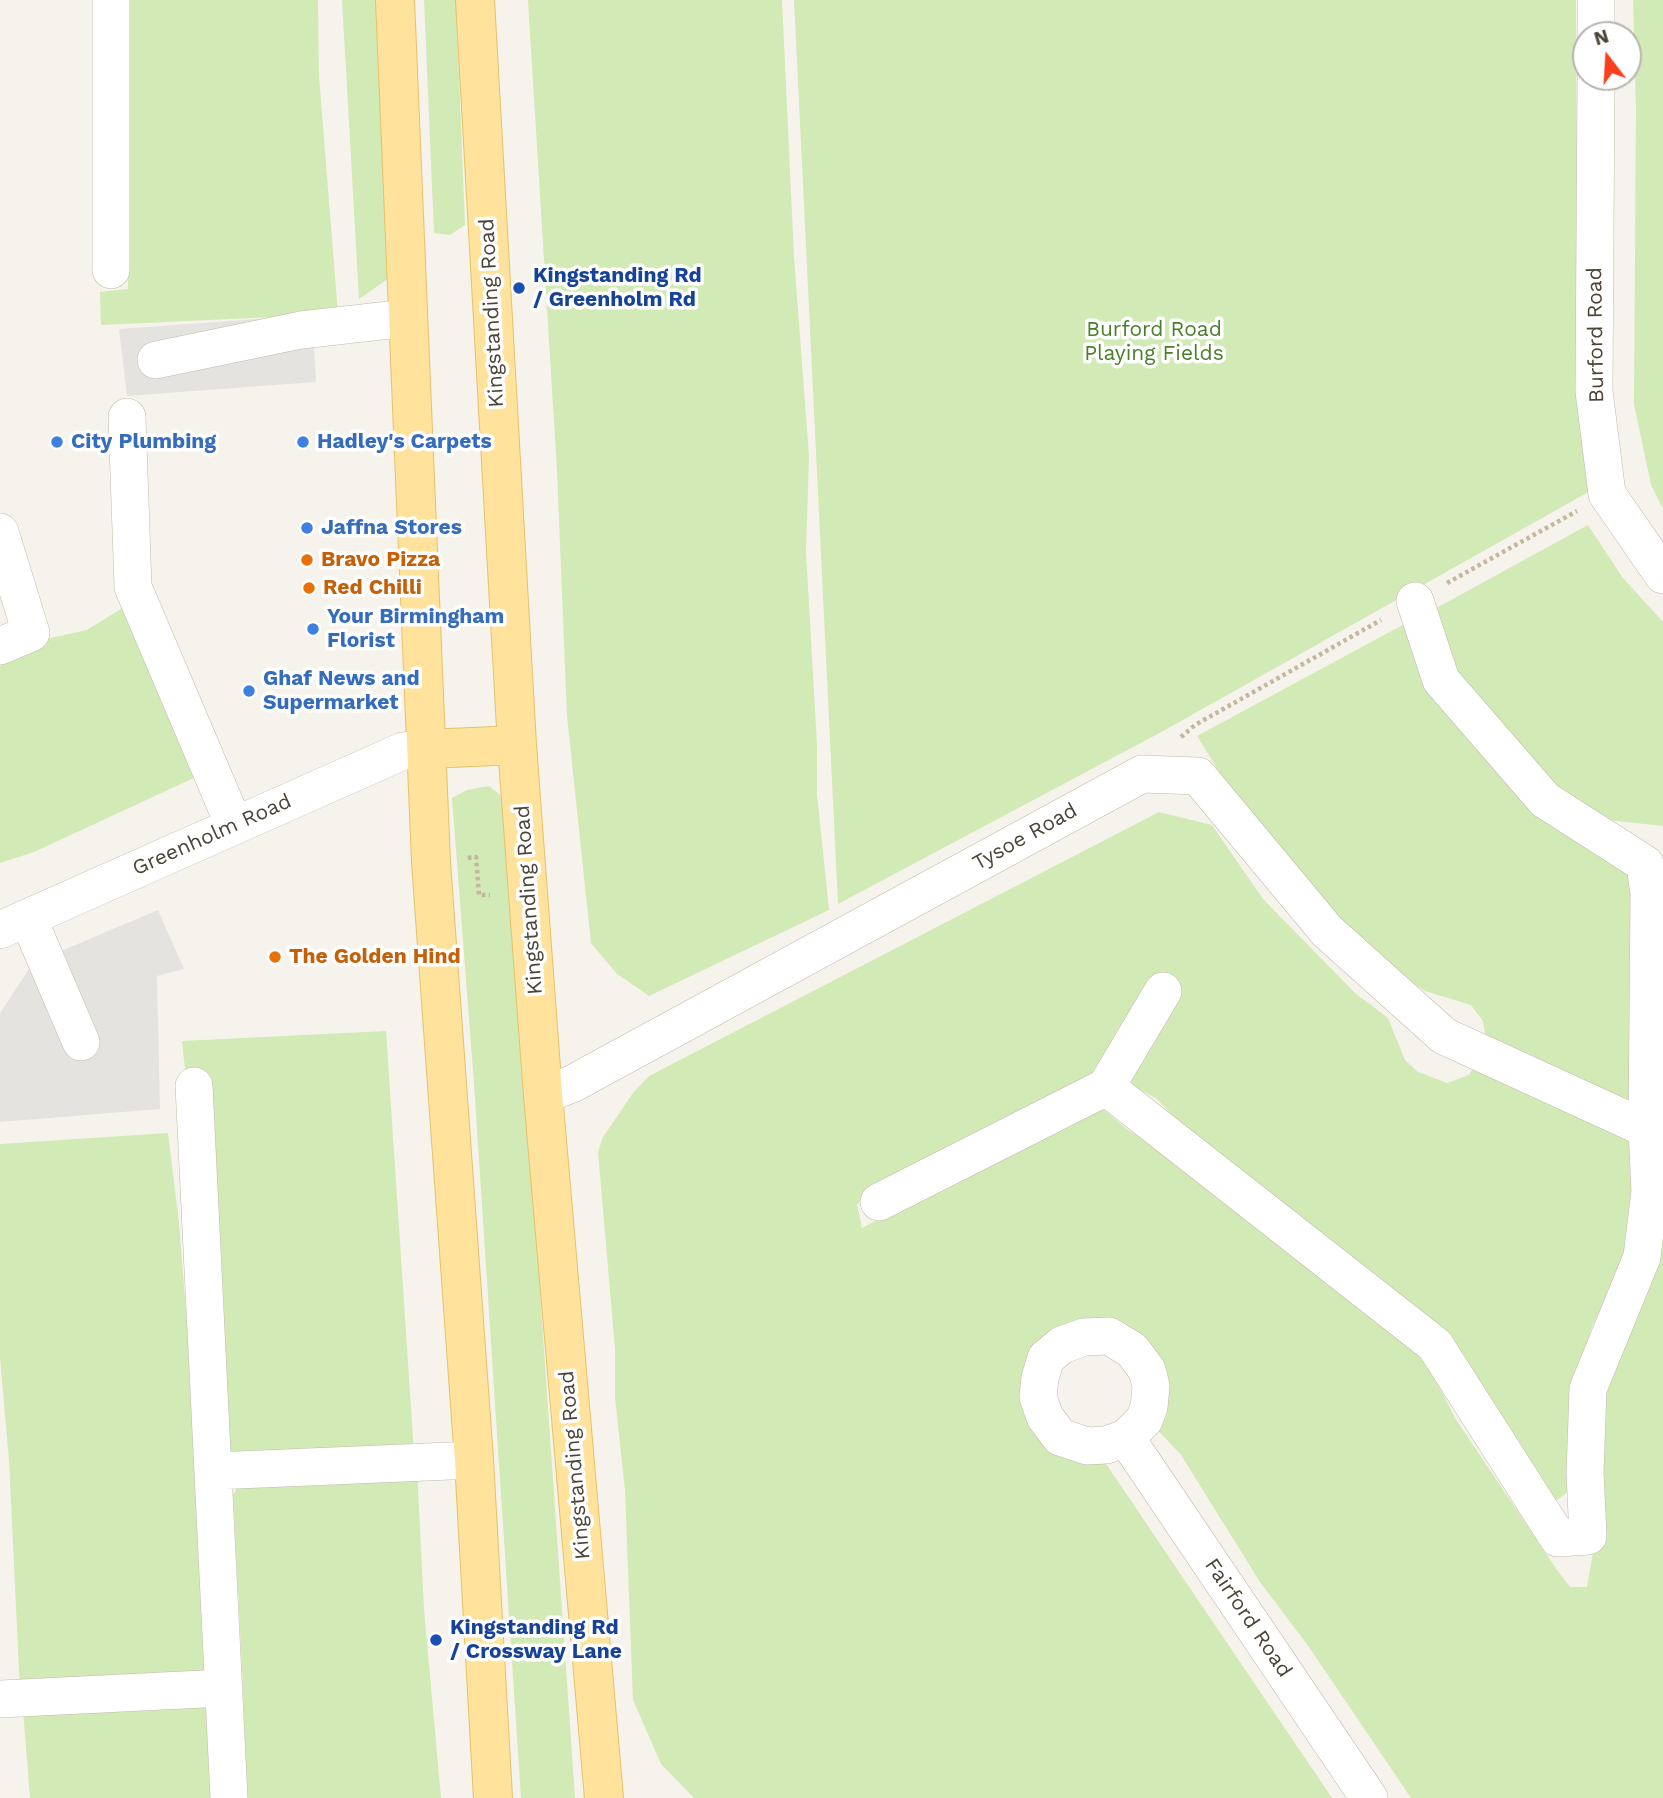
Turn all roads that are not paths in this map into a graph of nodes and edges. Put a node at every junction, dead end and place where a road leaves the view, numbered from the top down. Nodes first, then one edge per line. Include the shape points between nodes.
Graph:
1 (111, 0) edge
2 (395, 0) edge
3 (475, 0) edge
4 (1596, 0) edge
5 (1596, 21) edge
6 (1596, 91) edge
7 (111, 270) dead end
8 (407, 318) junction
9 (156, 360) dead end
10 (127, 417) dead end
11 (0, 532) edge
12 (1663, 575) edge
13 (1415, 601) road end
14 (0, 646) edge
15 (517, 745) junction
16 (427, 749) junction
17 (234, 825) junction
18 (14, 924) edge
19 (1163, 991) dead end
20 (81, 1042) dead end
21 (194, 1086) dead end
22 (1106, 1087) junction
23 (543, 1096) junction
24 (1647, 1129) junction
25 (1656, 1191) edge
26 (879, 1202) dead end
27 (1126, 1438) dead end
28 (474, 1460) junction
29 (214, 1471) junction
30 (224, 1688) junction
31 (0, 1699) edge
32 (229, 1798) edge
33 (493, 1798) edge
34 (604, 1798) edge
35 (1369, 1798) edge

1 - 7 street
2 - 8 main road
3 - 15 main road, Kingstanding Road
4 - 5 street
6 - 12 street, Burford Road via 1594,391 1607,494
8 - 9 street via 301,330
8 - 16 main road
10 - 17 street via 133,587
11 - 14 street via 31,633
13 - 24 street via 1441,680 1545,800 1645,864 1649,894
15 - 16 main road
15 - 23 main road, Kingstanding Road
16 - 17 street, Greenholm Road via 403,751
16 - 28 main road
17 - 18 street, Greenholm Road
18 - 20 street
19 - 22 street
21 - 29 street
22 - 25 street via 1435,1345 1558,1538 1588,1536 1588,1389 1642,1257
22 - 26 street
23 - 24 street, Tysoe Road via 1142,774 1198,776 1327,931 1444,1036
23 - 34 main road, Kingstanding Road
24 - 25 street
27 - 35 street, Fairford Road
28 - 29 street
28 - 33 main road
29 - 30 street
30 - 31 street
30 - 32 street

